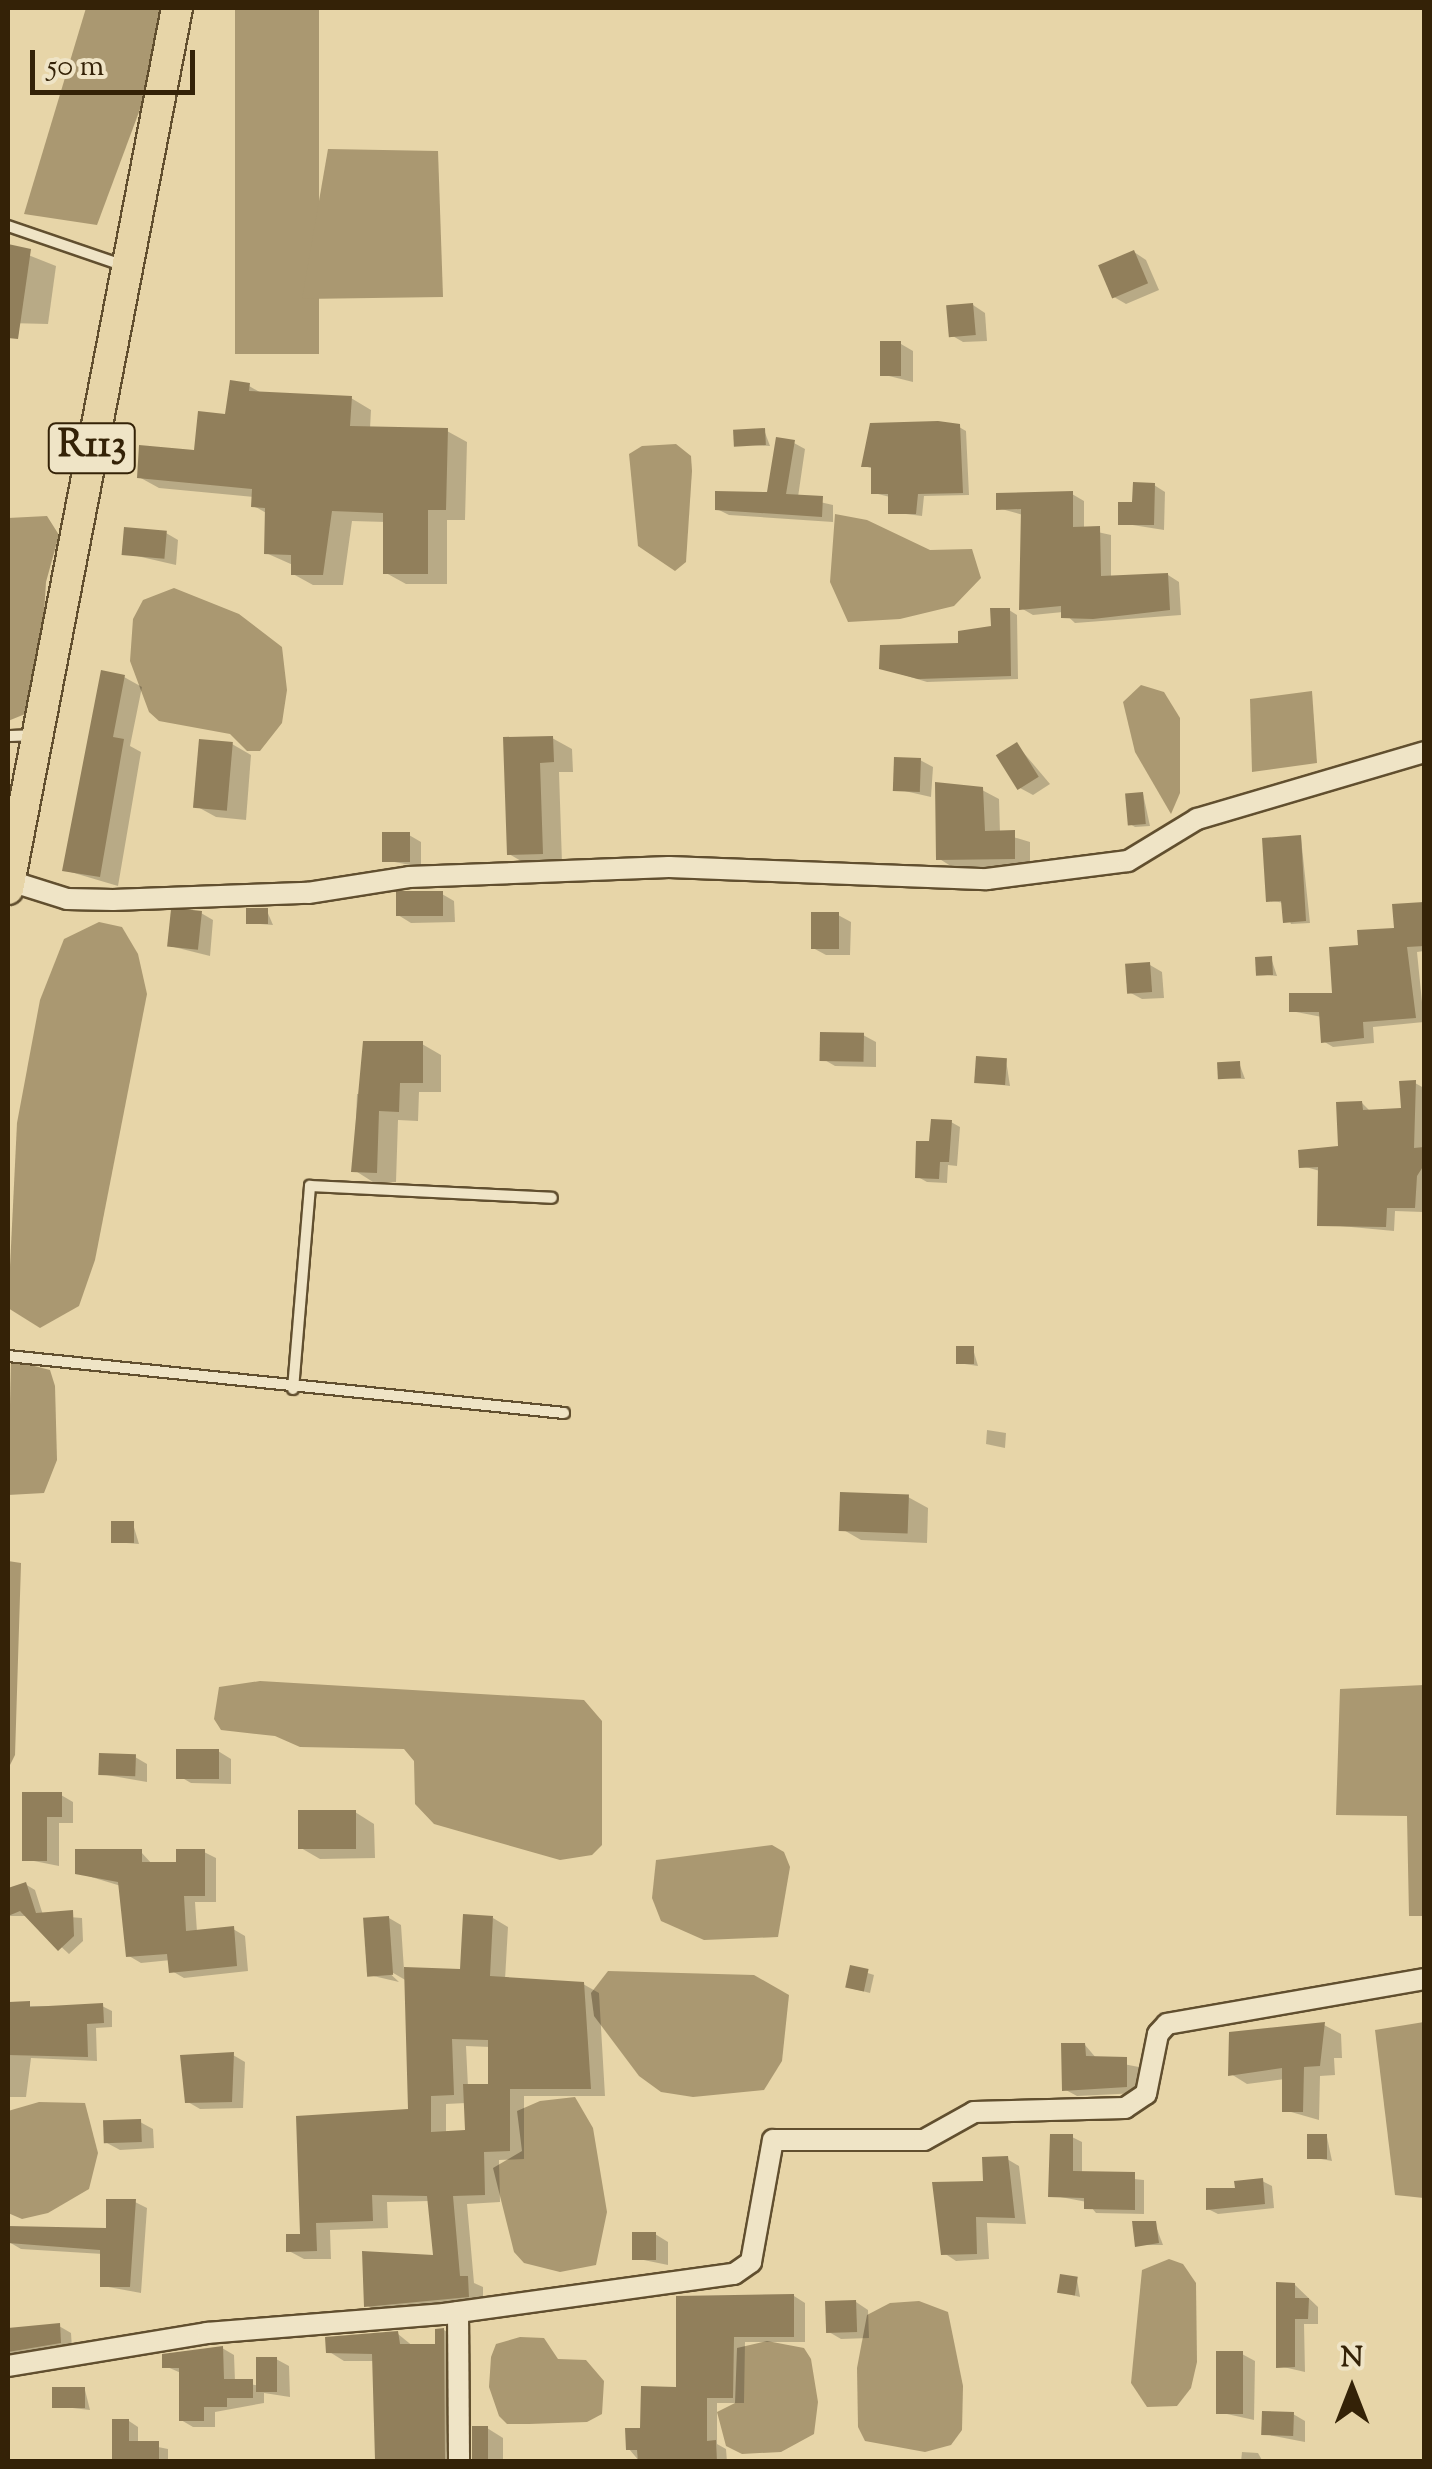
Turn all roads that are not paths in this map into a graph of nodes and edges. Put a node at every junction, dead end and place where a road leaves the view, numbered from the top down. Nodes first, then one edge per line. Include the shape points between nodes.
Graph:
1 (177, 8) edge
2 (8, 226) edge
3 (128, 268) junction
4 (39, 734) junction
5 (8, 736) edge
6 (1424, 752) edge
7 (9, 885) edge
8 (552, 1198) dead end
9 (8, 1356) edge
10 (293, 1389) junction
11 (564, 1414) dead end
12 (1424, 1979) edge
13 (458, 2312) junction
14 (8, 2366) edge
15 (458, 2462) edge

1 - 3 main road, R113
2 - 3 lane
3 - 4 main road, R113
4 - 5 lane
4 - 7 main road, R113
6 - 7 street via 1197,819 1128,861 987,879 669,868 409,876 308,894 114,900
8 - 10 lane via 310,1186
9 - 10 lane
10 - 11 lane
12 - 13 street via 1167,2024 1158,2034 1146,2094 1125,2108 974,2112 924,2140 773,2140 751,2262 744,2270
13 - 14 street via 207,2333
13 - 15 street

